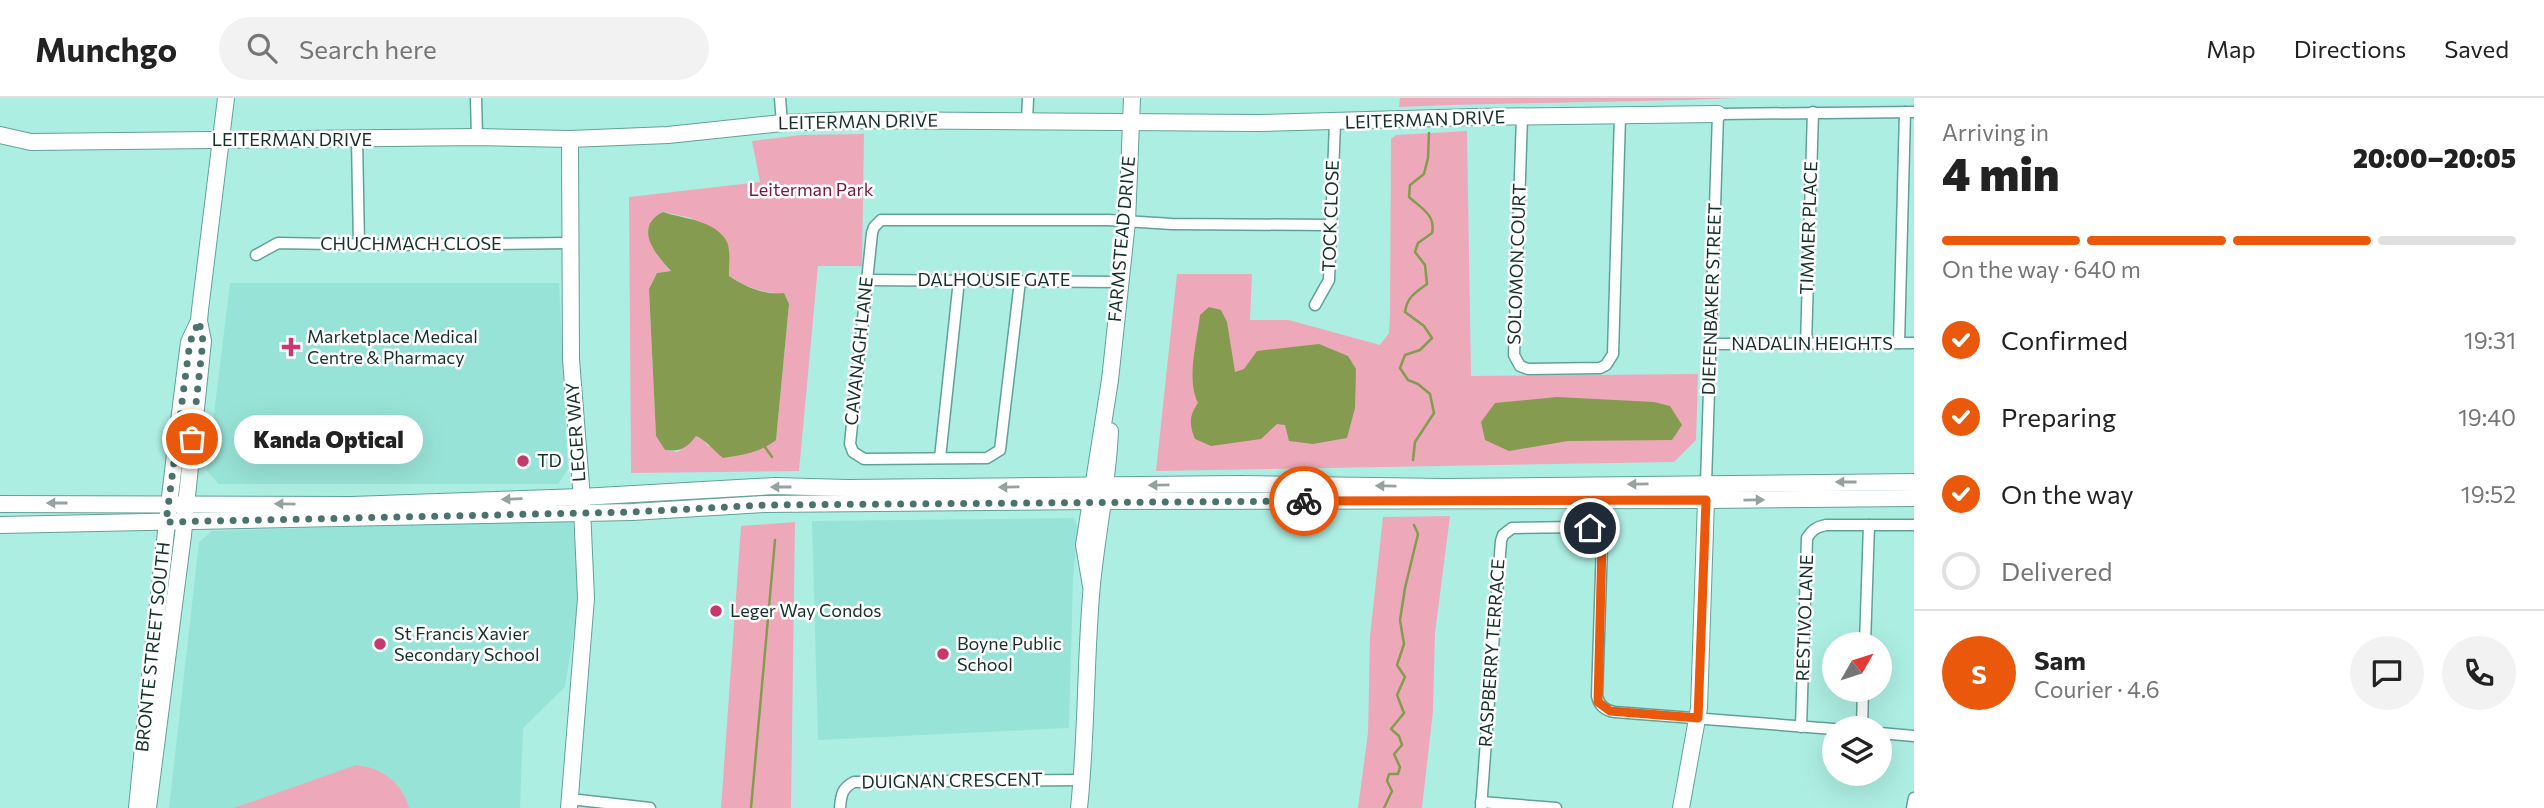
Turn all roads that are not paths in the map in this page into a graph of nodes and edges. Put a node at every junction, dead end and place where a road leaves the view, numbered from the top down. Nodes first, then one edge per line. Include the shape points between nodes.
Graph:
1 (226, 98) edge
2 (476, 98) edge
3 (780, 98) edge
4 (1028, 98) edge
5 (1132, 98) edge
6 (1813, 112) junction
7 (1909, 112) edge
8 (1718, 114) junction
9 (1620, 116) junction
10 (1522, 117) junction
11 (1027, 121) junction
12 (1131, 122) junction
13 (1335, 122) junction
14 (782, 123) junction
15 (0, 135) edge
16 (477, 137) junction
17 (570, 139) junction
18 (222, 140) junction
19 (357, 140) junction
20 (1909, 174) edge
21 (1127, 222) junction
22 (1331, 225) junction
23 (1901, 233) junction
24 (1914, 233) edge
25 (569, 243) junction
26 (359, 245) junction
27 (256, 255) dead end
28 (867, 280) junction
29 (959, 280) junction
30 (1020, 281) junction
31 (1120, 282) junction
32 (1315, 305) dead end
33 (199, 321) junction
34 (1899, 343) junction
35 (1914, 343) edge
36 (1710, 344) junction
37 (1806, 344) junction
38 (940, 458) junction
39 (1914, 482) edge
40 (1706, 483) junction
41 (1097, 493) junction
42 (1914, 498) edge
43 (1706, 500) junction
44 (168, 503) junction
45 (185, 503) junction
46 (0, 504) edge
47 (581, 505) junction
48 (166, 522) junction
49 (183, 522) junction
50 (0, 525) edge
51 (1868, 525) junction
52 (1914, 525) edge
53 (1865, 632) edge
54 (1698, 718) junction
55 (1801, 727) junction
56 (1822, 728) edge
57 (1892, 734) edge
58 (1914, 736) edge
59 (1082, 780) junction
60 (1914, 798) edge
61 (570, 804) edge
62 (1481, 805) edge
63 (137, 808) edge
64 (148, 808) edge
65 (650, 808) edge
66 (840, 808) edge
67 (1079, 808) edge
68 (1556, 808) edge
69 (1681, 808) edge
70 (1912, 808) edge

1 - 18 main road, BRONTE STREET SOUTH
2 - 16 street
3 - 14 street
4 - 11 street
5 - 12 main road, FARMSTEAD DRIVE
6 - 7 street
6 - 8 street
6 - 37 street, TIMMER PLACE
7 - 20 street
8 - 9 main road, LEITERMAN DRIVE
8 - 36 street, DIEFENBAKER STREET
9 - 10 main road, LEITERMAN DRIVE
9 - 10 street, SOLOMON COURT via 1611,360 1600,368 1528,369 1520,366 1514,355
10 - 13 main road, LEITERMAN DRIVE
11 - 12 main road, LEITERMAN DRIVE
11 - 14 main road, LEITERMAN DRIVE
12 - 13 main road, LEITERMAN DRIVE
12 - 21 main road, FARMSTEAD DRIVE
13 - 22 street, TOCK CLOSE
14 - 17 main road, LEITERMAN DRIVE
15 - 18 main road, LEITERMAN DRIVE via 31,142
16 - 17 main road, LEITERMAN DRIVE
16 - 19 main road, LEITERMAN DRIVE
17 - 25 main road, LEGER WAY
18 - 19 main road, LEITERMAN DRIVE
18 - 33 main road, BRONTE STREET SOUTH
19 - 26 street
20 - 23 street
21 - 22 street, CAVANAGH LANE
21 - 28 street, CAVANAGH LANE via 887,218 874,227
21 - 31 main road, FARMSTEAD DRIVE
22 - 32 street, TOCK CLOSE via 1329,280
23 - 24 street
23 - 34 street
25 - 26 street, CHUCHMACH CLOSE
25 - 47 main road, LEGER WAY
26 - 27 street, CHUCHMACH CLOSE via 278,243
28 - 29 street, DALHOUSIE GATE
28 - 38 street, CAVANAGH LANE via 850,444 853,452 864,459
29 - 30 street, DALHOUSIE GATE
29 - 38 street
30 - 31 street, DALHOUSIE GATE
30 - 38 street, CAVANAGH LANE via 1000,450 987,458
31 - 41 main road, FARMSTEAD DRIVE via 1110,380 1109,463
33 - 44 main road, BRONTE STREET SOUTH via 190,342
33 - 45 main road, BRONTE STREET SOUTH via 203,341
34 - 35 street, NADALIN HEIGHTS
34 - 37 street, NADALIN HEIGHTS
36 - 37 street, NADALIN HEIGHTS
36 - 40 street, DIEFENBAKER STREET
39 -> 40 main road
40 -> 41 main road via 1241,484
41 - 43 main road
41 - 47 main road via 775,486
41 - 59 main road, FARMSTEAD DRIVE via 1084,545 1091,586
43 -> 42 main road
43 - 54 main road
44 - 45 main road
44 -> 46 main road
44 - 48 main road, BRONTE STREET SOUTH
47 -> 45 main road
45 - 49 main road, BRONTE STREET SOUTH
47 - 49 main road
47 - 61 main road, LEGER WAY via 586,598
48 - 49 main road
48 - 50 main road
48 - 63 main road, BRONTE STREET SOUTH
49 - 64 main road, BRONTE STREET SOUTH
51 - 52 street, RESTIVO LANE
51 - 53 street
51 - 55 street, RESTIVO LANE via 1820,526 1807,538
54 - 55 street
54 - 62 street, RASPBERRY TERRACE via 1610,711 1601,706 1597,696 1600,537 1583,527 1512,528 1501,541
54 - 69 main road
55 - 56 street
57 - 58 street
59 - 66 street, DUIGNAN CRESCENT via 853,782 842,792
59 - 67 main road, FARMSTEAD DRIVE
60 - 70 street
61 - 65 street
62 - 68 street

